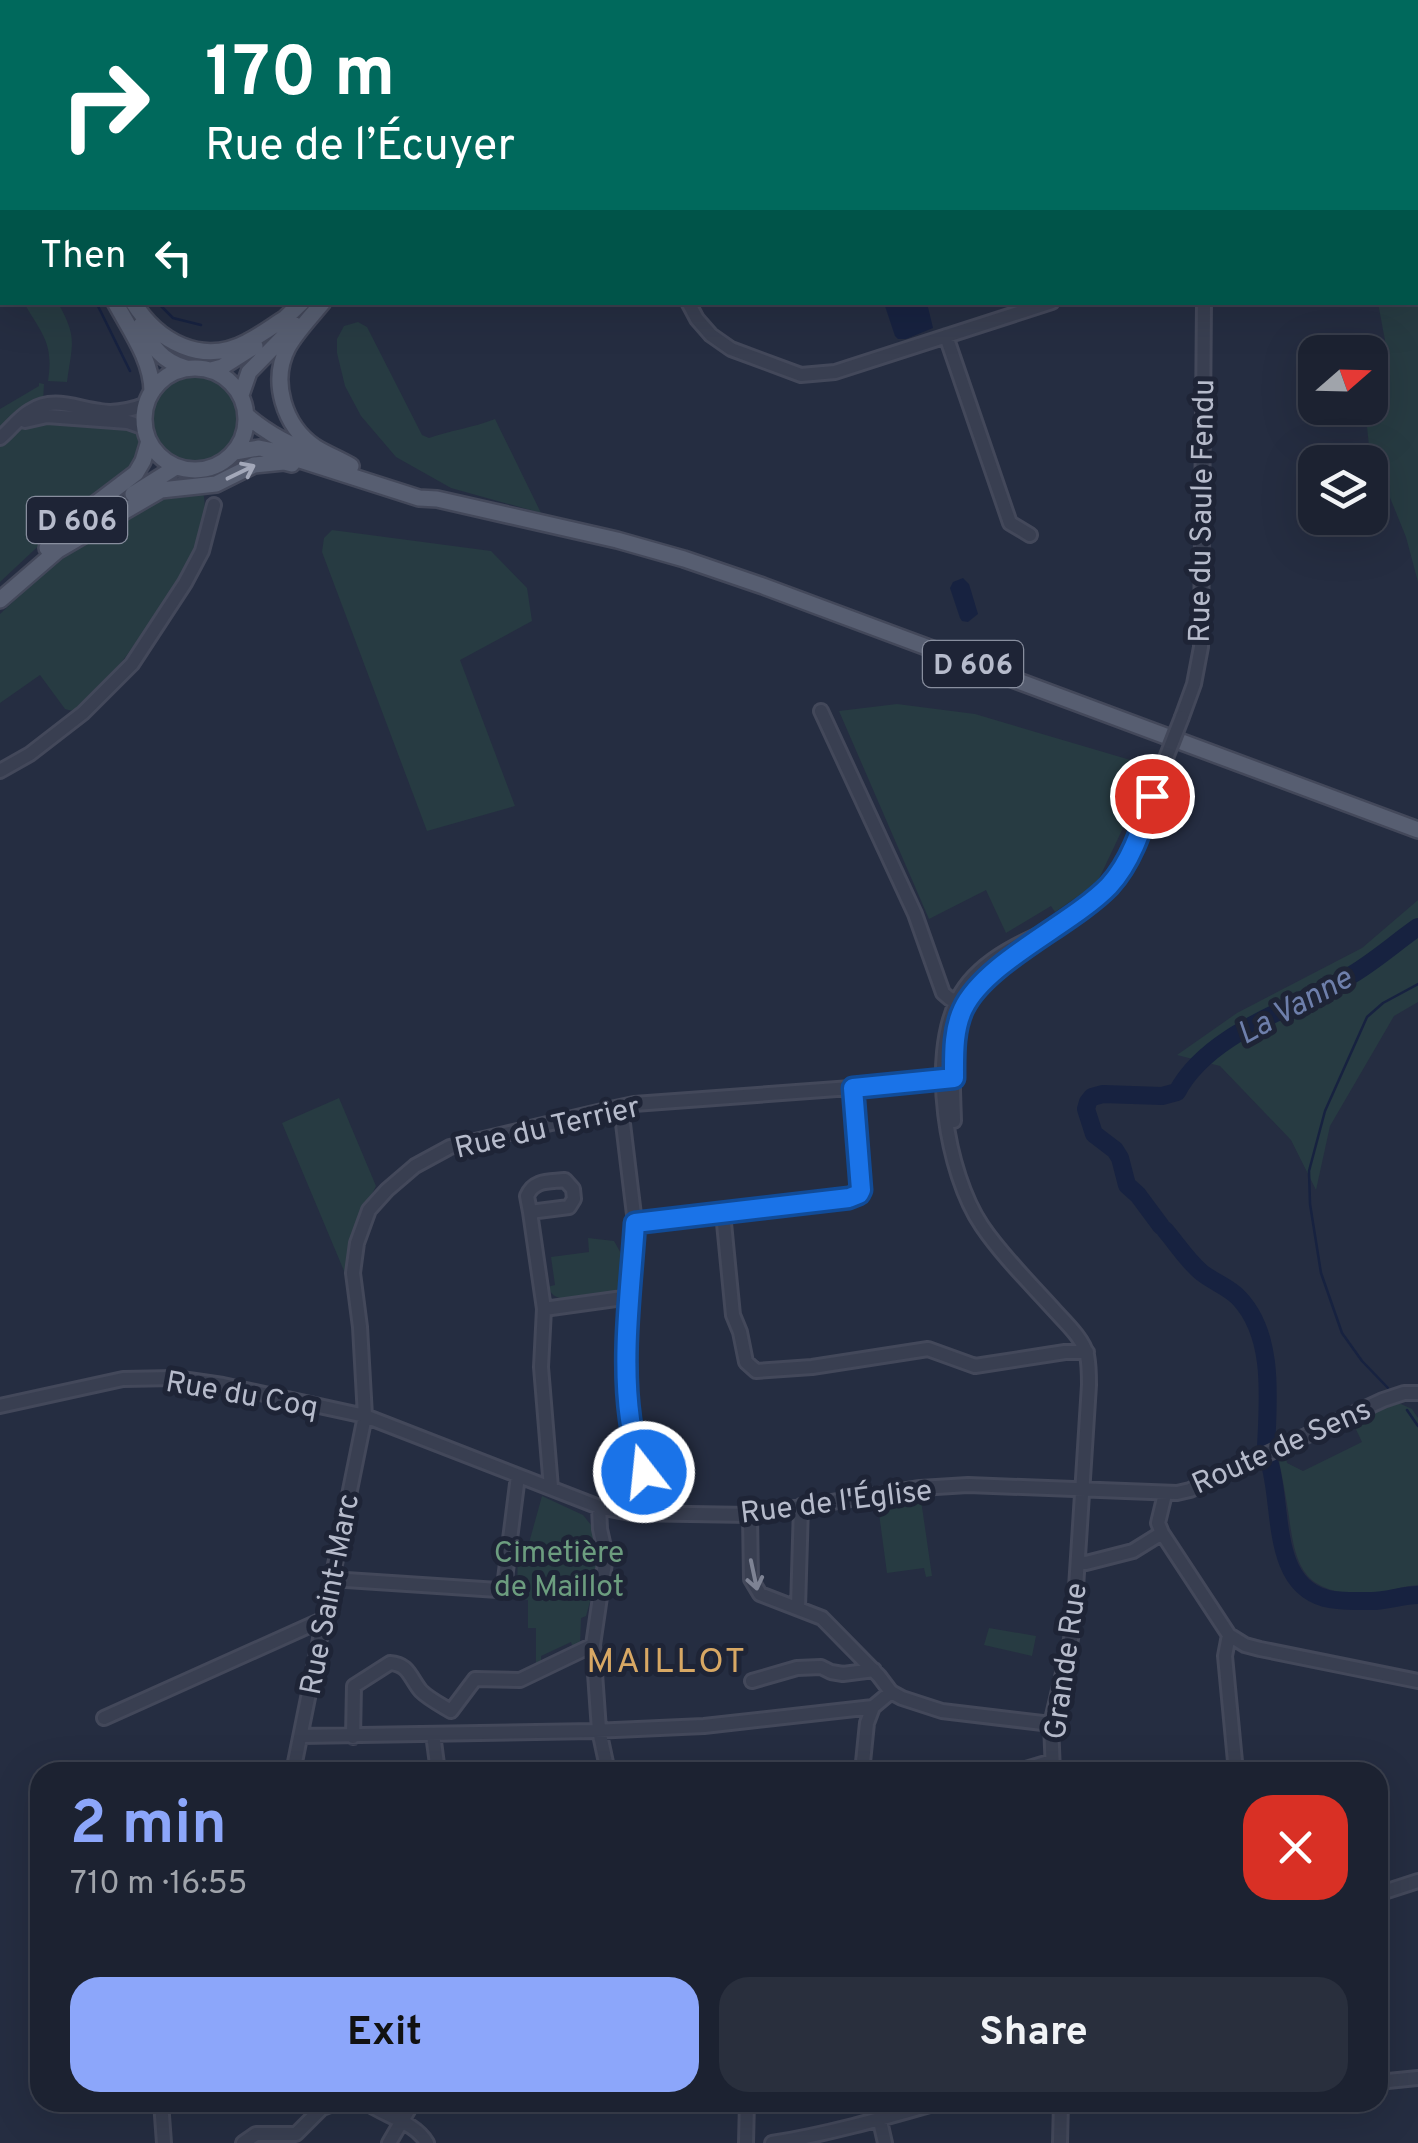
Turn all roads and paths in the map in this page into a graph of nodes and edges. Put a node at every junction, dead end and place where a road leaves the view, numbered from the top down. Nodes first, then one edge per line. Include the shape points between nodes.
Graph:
1 (117, 305) edge
2 (133, 305) edge
3 (133, 305) edge
4 (299, 305) edge
5 (318, 305) edge
6 (319, 305) edge
7 (690, 305) edge
8 (1043, 305) edge
9 (1204, 305) edge
10 (287, 316) junction
11 (946, 336) junction
12 (186, 368) junction
13 (211, 370) junction
14 (240, 395) junction
15 (149, 398) junction
16 (246, 415) junction
17 (147, 434) junction
18 (3, 436) edge
19 (235, 452) junction
20 (176, 467) junction
21 (346, 469) junction
22 (214, 504) dead end
23 (1030, 535) dead end
24 (58, 550) junction
25 (0, 599) edge
26 (822, 711) dead end
27 (0, 771) edge
28 (1418, 830) edge
29 (961, 1003) junction
30 (949, 1078) junction
31 (853, 1088) junction
32 (621, 1107) junction
33 (530, 1212) dead end
34 (723, 1213) junction
35 (635, 1223) junction
36 (630, 1297) junction
37 (544, 1309) junction
38 (1087, 1352) junction
39 (1404, 1395) edge
40 (0, 1406) edge
41 (365, 1416) junction
42 (518, 1476) junction
43 (551, 1488) junction
44 (1084, 1490) junction
45 (1165, 1494) junction
46 (801, 1506) junction
47 (599, 1507) junction
48 (655, 1514) junction
49 (750, 1515) junction
50 (1162, 1533) junction
51 (1078, 1562) junction
52 (331, 1579) junction
53 (798, 1608) junction
54 (322, 1620) junction
55 (1229, 1635) junction
56 (593, 1645) junction
57 (874, 1670) junction
58 (1418, 1680) edge
59 (752, 1681) dead end
60 (891, 1692) junction
61 (873, 1706) junction
62 (451, 1710) junction
63 (104, 1718) dead end
64 (1051, 1724) junction
65 (599, 1730) junction
66 (451, 1733) junction
67 (433, 1734) junction
68 (300, 1736) junction
69 (353, 1737) junction
70 (294, 1762) edge
71 (437, 1762) edge
72 (606, 1762) edge
73 (863, 1762) edge
74 (1052, 1762) edge
75 (1235, 1762) edge
76 (1418, 1882) edge
77 (1388, 1891) edge
78 (1418, 2078) edge
79 (1388, 2081) edge
80 (161, 2112) edge
81 (318, 2112) edge
82 (384, 2112) edge
83 (407, 2112) edge
84 (746, 2112) edge
85 (907, 2112) edge
86 (1060, 2112) edge
87 (880, 2120) junction
88 (401, 2121) junction
89 (806, 2140) edge
90 (164, 2143) edge
91 (243, 2143) edge
92 (389, 2143) edge
93 (427, 2143) edge
94 (746, 2143) edge
95 (772, 2143) edge
96 (886, 2143) edge
97 (1060, 2143) edge

1 - 15 main road via 148,364
2 - 10 main road via 174,343 208,351 245,344
3 - 12 main road via 156,351
4 - 10 main road
5 - 14 main road via 257,362
6 - 21 main road via 286,350 280,393 297,429
7 - 11 street via 711,335 731,348 801,375 835,372
8 - 11 street
9 - 29 street, Rue du Saule Fendu, bridge via 1202,616 1194,684 1134,849 1113,882 1054,928 987,964
10 - 13 main road via 238,357
11 - 23 street via 1010,523
12 - 13 main road
12 - 15 main road via 165,378
13 - 14 main road
14 - 16 main road
15 - 17 main road
15 - 18 street via 118,412 53,403 30,411
16 - 19 main road
16 - 21 main road, D 606
17 - 18 street via 128,422 39,416
17 - 20 main road
17 - 25 main road, D 606 via 136,473 59,536
19 - 20 main road via 208,469
19 - 21 main road, D 606 via 259,448
20 - 24 main road, D 606
24 -> 21 main road, D 606 via 161,490 216,484 268,463
21 - 28 main road, D 606 via 764,586
22 - 27 street via 202,551 132,664 83,714
24 - 25 main road, D 606
26 - 29 street via 915,914 943,992
29 - 30 street via 946,1038
30 - 31 street, Rue du Terrier
30 - 38 street via 946,1122 961,1186 981,1224
31 - 32 street, Rue du Terrier
31 - 34 street via 859,1194
32 - 35 street
32 - 41 street, Rue du Terrier via 450,1148 416,1166 377,1200 362,1226 353,1273
33 - 37 street
34 - 35 street
34 - 38 street via 733,1315 744,1356 756,1371 928,1350 975,1366
35 - 36 street
36 - 37 street
36 - 48 street via 630,1422
37 - 43 street
38 - 44 street, Grande Rue
39 - 45 street, Route de Sens via 1190,1490
40 - 41 street, Rue du Coq via 123,1379 176,1378
41 - 42 street, Rue de l'Église
41 - 52 street, Rue Saint-Marc
42 - 43 street, Rue de l'Église
42 - 52 street via 498,1590
43 - 47 street, Rue de l'Église
44 - 45 street, Route de Sens
44 - 46 street, Rue de l'Église via 968,1485
44 - 51 street, Grande Rue
45 - 50 street
46 - 49 street, Rue de l'Église
46 - 53 street
47 - 48 street, Rue de l'Église
47 - 56 street via 606,1556
48 - 49 street, Rue de l'Église
49 -> 53 street via 754,1588
50 - 51 street via 1133,1550
50 - 55 street
51 - 64 street, Grande Rue via 1071,1639
52 - 54 street, Rue Saint-Marc
53 - 57 street via 822,1618
54 - 63 street
54 - 68 street, Rue Saint-Marc
55 - 58 street via 1260,1649
55 - 75 street
56 - 62 street via 520,1680 475,1679
56 - 65 street
57 - 59 street via 797,1668
57 - 60 street
60 - 61 street
60 - 64 street via 942,1711
61 - 65 street via 704,1726
61 - 73 street
62 - 66 street
62 - 69 street via 422,1692 402,1665 390,1663 354,1686
64 - 74 street, Grande Rue
65 - 66 street
65 - 72 street
66 - 67 street
67 - 69 street
67 - 71 street
68 - 69 street
68 - 70 street, Rue Saint-Marc
76 - 77 street
78 - 79 street
80 - 90 street
81 - 91 street via 296,2134 262,2133
82 - 88 street
83 - 88 street
84 - 94 street
85 - 87 street
86 - 97 street
87 - 89 street
87 - 96 street
88 - 92 street
88 - 93 street
89 - 95 street

